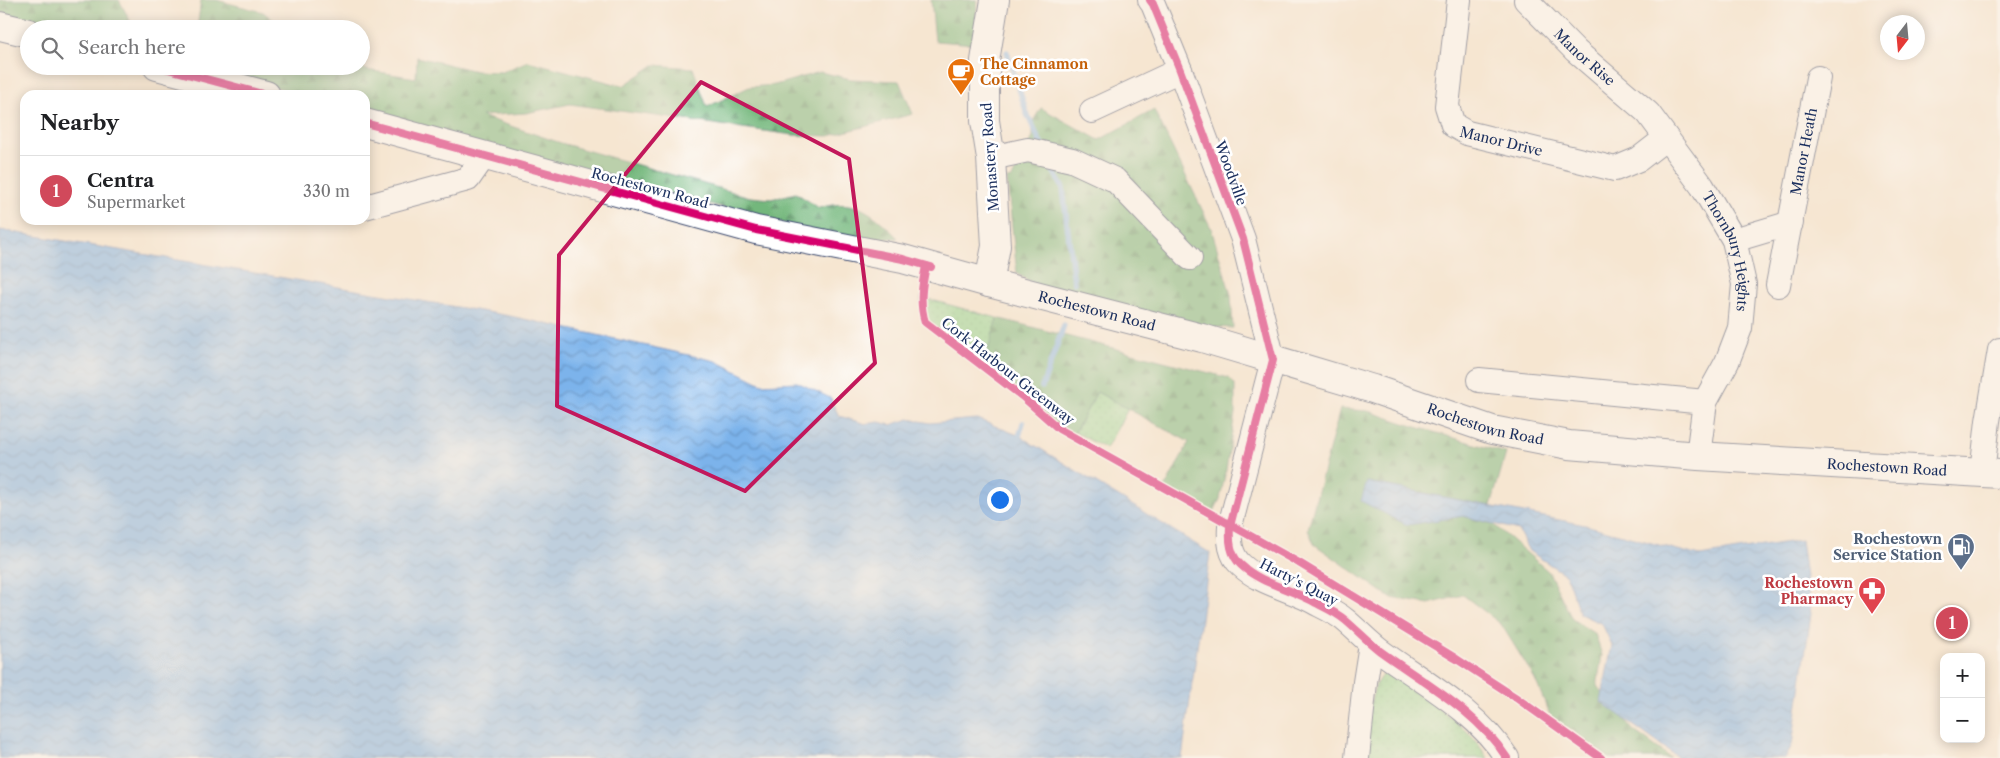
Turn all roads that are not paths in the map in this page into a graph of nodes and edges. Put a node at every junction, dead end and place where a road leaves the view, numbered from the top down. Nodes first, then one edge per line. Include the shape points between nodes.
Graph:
1 (995, 0) edge
2 (1150, 0) edge
3 (1459, 0) edge
4 (1526, 0) edge
5 (0, 26) edge
6 (20, 31) edge
7 (1180, 70) junction
8 (189, 75) edge
9 (1818, 78) dead end
10 (243, 90) edge
11 (1092, 111) dead end
12 (1648, 112) joint
13 (370, 124) edge
14 (1666, 138) junction
15 (484, 156) junction
16 (990, 158) junction
17 (370, 206) edge
18 (1791, 223) junction
19 (1734, 240) junction
20 (1190, 258) dead end
21 (989, 284) junction
22 (1778, 285) dead end
23 (2000, 350) edge
24 (1273, 360) junction
25 (1479, 380) dead end
26 (1705, 402) junction
27 (1698, 456) junction
28 (1991, 473) edge
29 (1371, 644) junction
30 (1357, 758) edge
31 (1507, 758) edge

1 - 16 main road, Monastery Road via 985,61 985,121
2 - 7 street, Woodville
3 - 14 street, Manor Drive via 1447,106 1453,125 1467,133 1615,169 1639,159
4 - 12 street, Manor Rise via 1576,51
5 - 6 main road
7 - 11 street
7 - 24 street, Woodville via 1243,239
8 - 10 main road
9 - 18 street, Manor Heath
12 - 14 street, Thornbury Heights
13 - 15 main road, Rochestown Road
14 - 19 street, Thornbury Heights via 1702,186
15 - 17 street via 468,179
15 - 21 main road, Rochestown Road via 756,230 902,259
16 - 20 street via 1031,151 1072,160 1115,180
16 - 21 main road, Monastery Road via 996,246
18 - 19 street
18 - 22 street, Manor Heath
19 - 26 street, Thornbury Heights via 1744,284 1740,328 1727,362
21 - 24 main road, Rochestown Road via 1202,338
23 - 28 street via 1988,421
24 - 27 main road, Rochestown Road via 1373,389 1492,430 1569,445
24 - 29 street, Harty's Quay via 1232,518 1231,548 1242,566 1314,601 1345,620
25 - 26 street
26 - 27 street, Thornbury Heights
27 - 28 main road, Rochestown Road
29 - 30 street
29 - 31 street, Harty's Quay via 1427,682 1480,725

